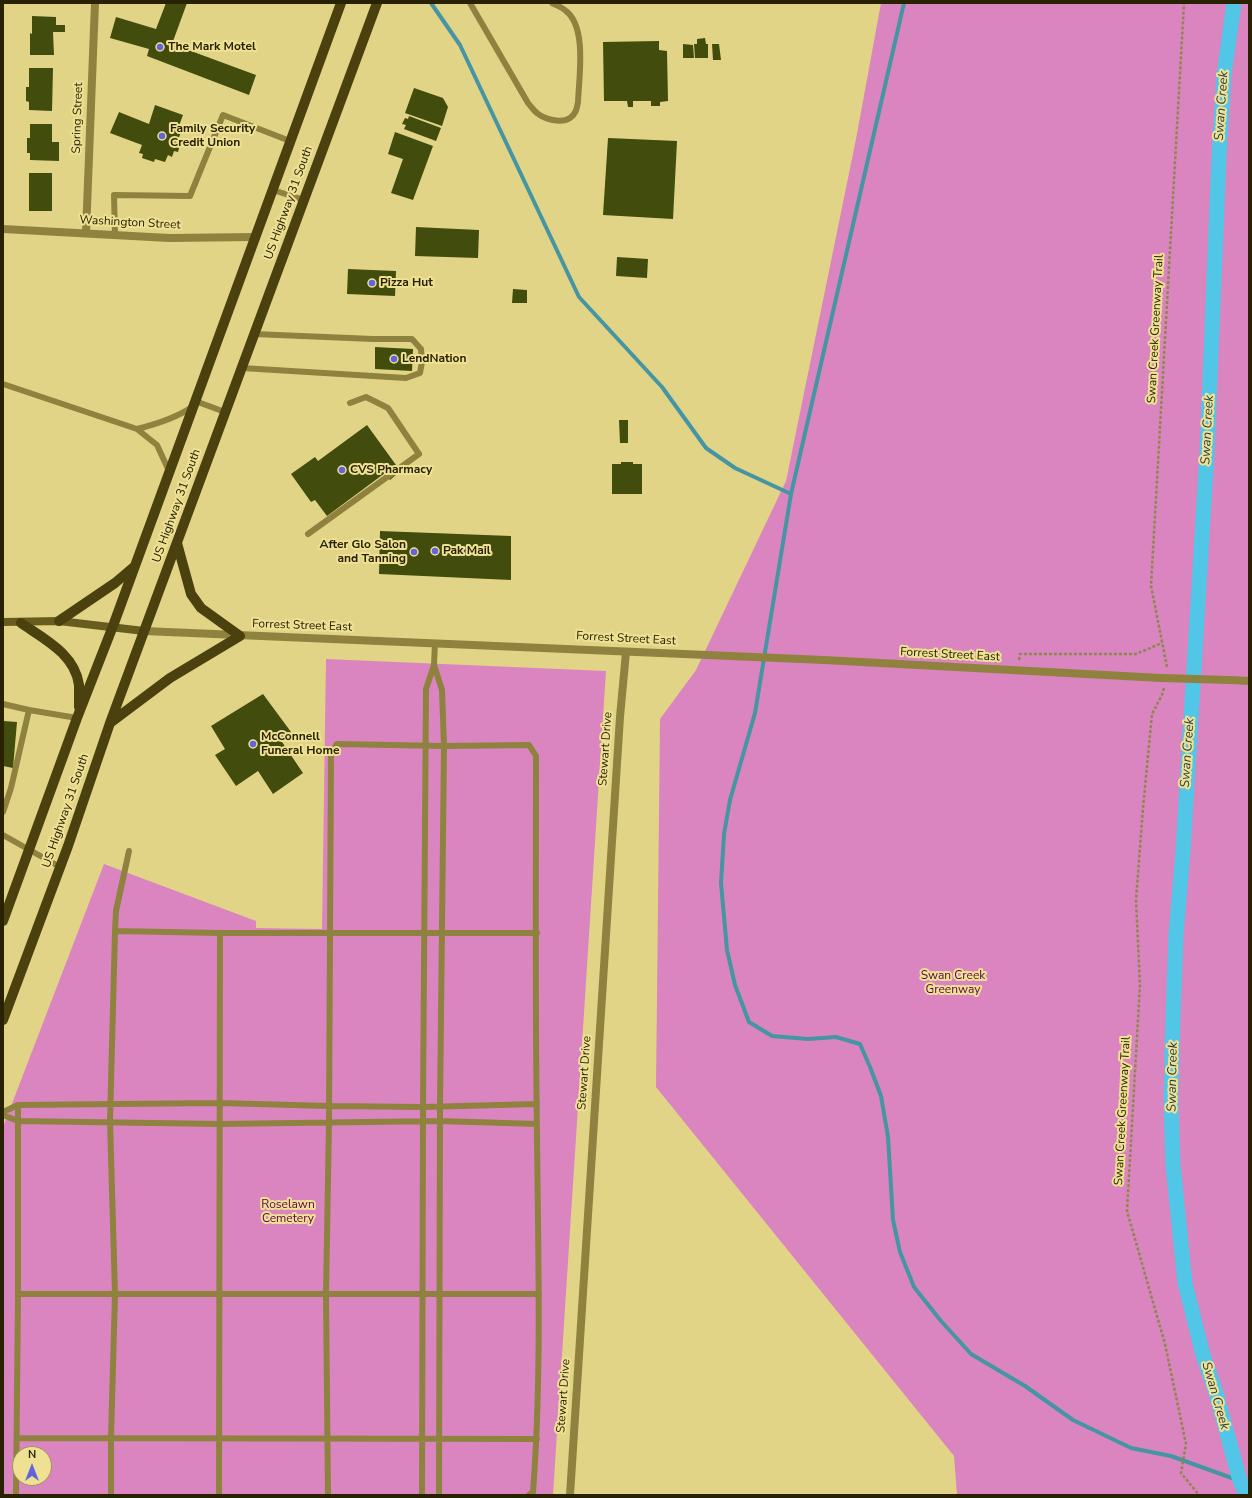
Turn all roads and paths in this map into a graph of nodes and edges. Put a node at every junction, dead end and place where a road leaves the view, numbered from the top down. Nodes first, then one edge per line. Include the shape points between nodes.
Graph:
1 (95, 3) edge
2 (341, 3) edge
3 (377, 3) edge
4 (470, 3) edge
5 (552, 3) edge
6 (1184, 3) edge
7 (290, 142) junction
8 (273, 190) junction
9 (304, 200) junction
10 (3, 230) edge
11 (86, 233) junction
12 (115, 235) junction
13 (255, 237) junction
14 (254, 334) junction
15 (242, 368) junction
16 (3, 384) edge
17 (194, 403) junction
18 (350, 403) dead end
19 (225, 412) junction
20 (137, 428) junction
21 (170, 471) junction
22 (308, 534) dead end
23 (177, 543) junction
24 (135, 566) junction
25 (59, 621) junction
26 (3, 622) edge
27 (21, 622) junction
28 (113, 626) junction
29 (144, 631) junction
30 (240, 636) junction
31 (435, 643) junction
32 (1162, 643) junction
33 (626, 652) junction
34 (1165, 656) dead end
35 (434, 664) junction
36 (1019, 671) junction
37 (1249, 681) edge
38 (3, 704) edge
39 (29, 710) junction
40 (1152, 714) dead end
41 (78, 715) junction
42 (110, 723) junction
43 (426, 746) junction
44 (444, 746) junction
45 (3, 786) edge
46 (11, 788) junction
47 (3, 812) edge
48 (3, 835) edge
49 (30, 850) junction
50 (128, 851) dead end
51 (60, 867) junction
52 (3, 921) edge
53 (115, 931) junction
54 (330, 932) junction
55 (220, 933) junction
56 (537, 933) junction
57 (424, 934) junction
58 (442, 934) junction
59 (3, 1020) edge
60 (220, 1103) junction
61 (111, 1104) junction
62 (537, 1104) junction
63 (18, 1105) junction
64 (329, 1106) junction
65 (440, 1106) junction
66 (423, 1107) junction
67 (3, 1114) edge
68 (18, 1121) junction
69 (110, 1121) junction
70 (329, 1121) junction
71 (423, 1121) junction
72 (440, 1121) junction
73 (220, 1124) junction
74 (537, 1124) junction
75 (18, 1294) junction
76 (115, 1294) junction
77 (422, 1294) junction
78 (440, 1294) junction
79 (539, 1294) junction
80 (218, 1295) junction
81 (326, 1295) junction
82 (17, 1438) junction
83 (111, 1438) junction
84 (219, 1439) junction
85 (328, 1439) junction
86 (423, 1439) junction
87 (439, 1439) junction
88 (537, 1439) junction
89 (16, 1495) edge
90 (111, 1495) edge
91 (219, 1495) edge
92 (328, 1495) edge
93 (422, 1495) edge
94 (439, 1495) edge
95 (529, 1495) edge
96 (570, 1495) edge
97 (1199, 1495) edge

1 - 11 street, Spring Street
2 - 7 main road, US Highway 31 South
3 - 9 main road, US Highway 31 South
4 - 5 lane via 528,103 546,118 562,120 570,118 576,111 580,41 578,28 573,19 566,11
6 - 32 path, Swan Creek Greenway Trail via 1151,586
7 - 8 main road, US Highway 31 South
7 - 12 lane via 223,114 190,196 114,195
8 - 9 lane
8 - 13 main road, US Highway 31 South
9 - 14 main road, US Highway 31 South
10 - 11 street, Washington Street
11 - 12 street, Washington Street
12 - 13 street, Washington Street via 168,238
13 - 17 main road, US Highway 31 South
14 - 15 main road, US Highway 31 South
14 - 15 lane via 412,339 421,349 420,373 406,378
15 - 19 main road, US Highway 31 South
16 - 20 lane
17 - 19 lane
17 - 20 lane via 183,413
17 - 21 main road, US Highway 31 South
18 - 22 lane via 366,397 388,408 419,454
19 - 23 main road, US Highway 31 South
20 - 21 lane via 157,446
21 - 24 main road, US Highway 31 South
23 - 29 main road, US Highway 31 South
23 - 30 main road via 191,594 201,608
24 - 25 main road via 115,583
24 - 28 main road, US Highway 31 South
25 - 27 main road, Forrest Street East
25 - 28 main road, Forrest Street East
26 - 27 main road, Forrest Street East
27 - 41 main road via 61,651 72,665 79,684
28 - 29 main road, Forrest Street East
28 - 41 main road, US Highway 31 South
29 - 30 street, Forrest Street East
29 - 42 main road, US Highway 31 South
30 - 31 street, Forrest Street East
30 - 42 main road via 170,678
31 - 33 street, Forrest Street East
31 - 35 lane
32 - 34 path, Swan Creek Greenway Trail
32 - 36 path via 1136,654 1020,654
33 - 36 street, Forrest Street East
33 - 96 street, Stewart Drive
35 - 43 lane via 426,689
35 - 44 lane via 442,690
36 - 37 street, Forrest Street East, bridge
38 - 39 lane
39 - 41 lane
39 - 46 lane
40 - 97 path, Swan Creek Greenway Trail via 1136,900 1140,985 1127,1212 1165,1344 1186,1444 1181,1473
41 - 49 main road, US Highway 31 South
42 - 51 main road, US Highway 31 South
43 - 44 lane
43 - 54 lane via 337,744 331,752
43 - 57 lane
44 - 56 lane via 529,745 536,756
44 - 58 lane
45 - 46 lane
46 - 47 lane
48 - 49 lane
49 - 51 lane
49 - 52 main road, US Highway 31 South
50 - 53 lane via 116,911
51 - 59 main road, US Highway 31 South
53 - 55 lane
53 - 61 lane
54 - 55 lane
54 - 57 lane
54 - 64 lane
55 - 60 lane
56 - 58 lane
56 - 62 lane
57 - 58 lane
57 - 66 lane
58 - 65 lane
60 - 61 lane
60 - 64 lane
60 - 73 lane
61 - 63 lane
61 - 69 lane
62 - 65 lane
62 - 74 lane
63 - 67 lane
63 - 68 lane
64 - 66 lane
64 - 70 lane
65 - 66 lane
65 - 72 lane
66 - 71 lane
67 - 68 lane
68 - 69 lane
68 - 75 lane
69 - 73 lane
69 - 76 lane
70 - 71 lane
70 - 73 lane
70 - 81 lane
71 - 72 lane
71 - 77 lane
72 - 74 lane
72 - 78 lane
73 - 80 lane
74 - 79 lane
75 - 76 lane
75 - 82 lane
76 - 80 lane
76 - 83 lane
77 - 78 lane
77 - 81 lane
77 - 86 lane
78 - 79 lane
78 - 87 lane
79 - 88 lane
80 - 81 lane
80 - 84 lane
81 - 85 lane
82 - 83 lane
82 - 89 lane
83 - 84 lane
83 - 90 lane
84 - 85 lane
84 - 91 lane
85 - 86 lane
85 - 92 lane
86 - 87 lane
86 - 93 lane
87 - 88 lane
87 - 94 lane
88 - 95 lane via 533,1492

